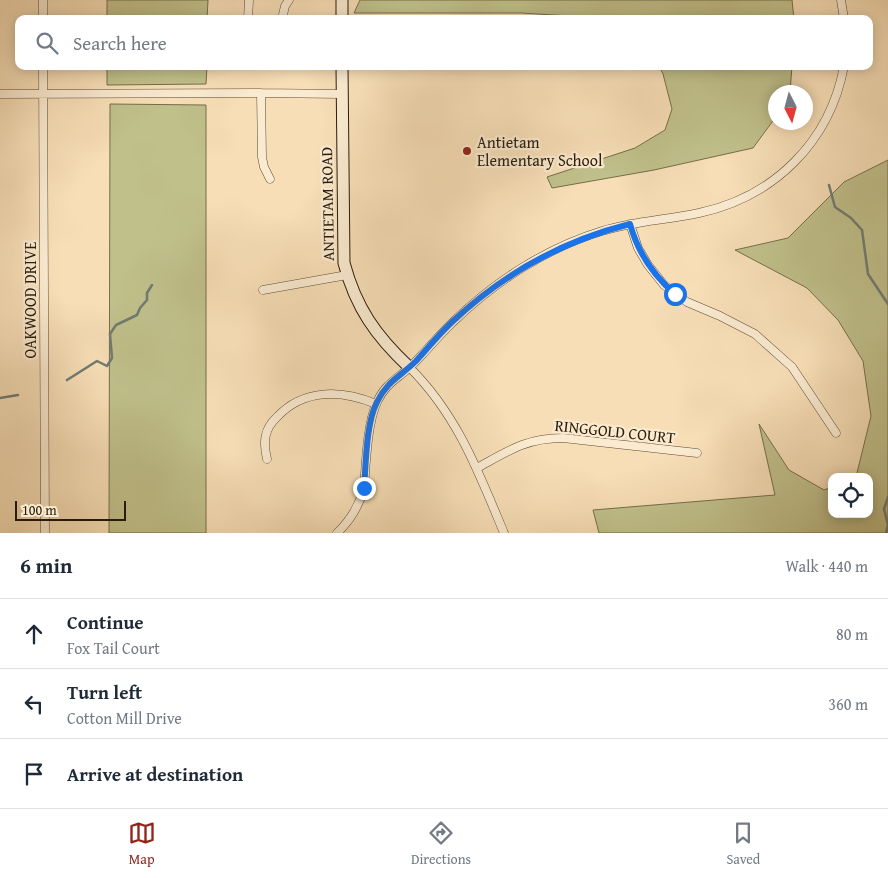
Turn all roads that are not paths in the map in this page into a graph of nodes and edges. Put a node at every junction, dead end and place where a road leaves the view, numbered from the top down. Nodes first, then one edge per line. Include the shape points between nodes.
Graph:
1 (43, 0) edge
2 (249, 0) edge
3 (289, 0) edge
4 (342, 0) edge
5 (841, 0) edge
6 (43, 15) edge
7 (248, 15) edge
8 (283, 15) edge
9 (342, 15) edge
10 (843, 15) edge
11 (43, 70) edge
12 (342, 70) edge
13 (843, 70) edge
14 (261, 93) junction
15 (0, 94) edge
16 (43, 94) junction
17 (342, 94) junction
18 (270, 179) dead end
19 (630, 224) junction
20 (347, 275) junction
21 (263, 290) dead end
22 (410, 367) junction
23 (376, 404) junction
24 (836, 433) dead end
25 (697, 453) dead end
26 (266, 459) dead end
27 (477, 468) junction
28 (45, 533) edge
29 (337, 533) edge
30 (504, 533) edge

1 - 6 street
2 - 7 street
3 - 8 street
4 - 9 street
5 - 10 street
11 - 16 street, OAKWOOD DRIVE
12 - 17 street, ANTIETAM ROAD
13 - 19 street via 837,93 820,129 801,155 769,185 718,208
14 - 16 street
14 - 17 street
14 - 18 street via 262,158
15 - 16 street
16 - 28 street, OAKWOOD DRIVE
17 - 20 street, ANTIETAM ROAD via 342,246
19 - 22 street via 579,239 511,274 452,322
19 - 24 street via 638,248 664,285 687,302 756,334 792,367
20 - 21 street
20 - 22 street, ANTIETAM ROAD via 358,303 375,331
22 - 23 street via 389,383
22 - 27 street, ANTIETAM ROAD via 443,406
23 - 26 street via 339,394 300,400 281,412 268,428 264,447
23 - 29 street via 364,488 350,519
25 - 27 street, RINGGOLD COURT via 547,438 522,444
27 - 30 street, ANTIETAM ROAD

